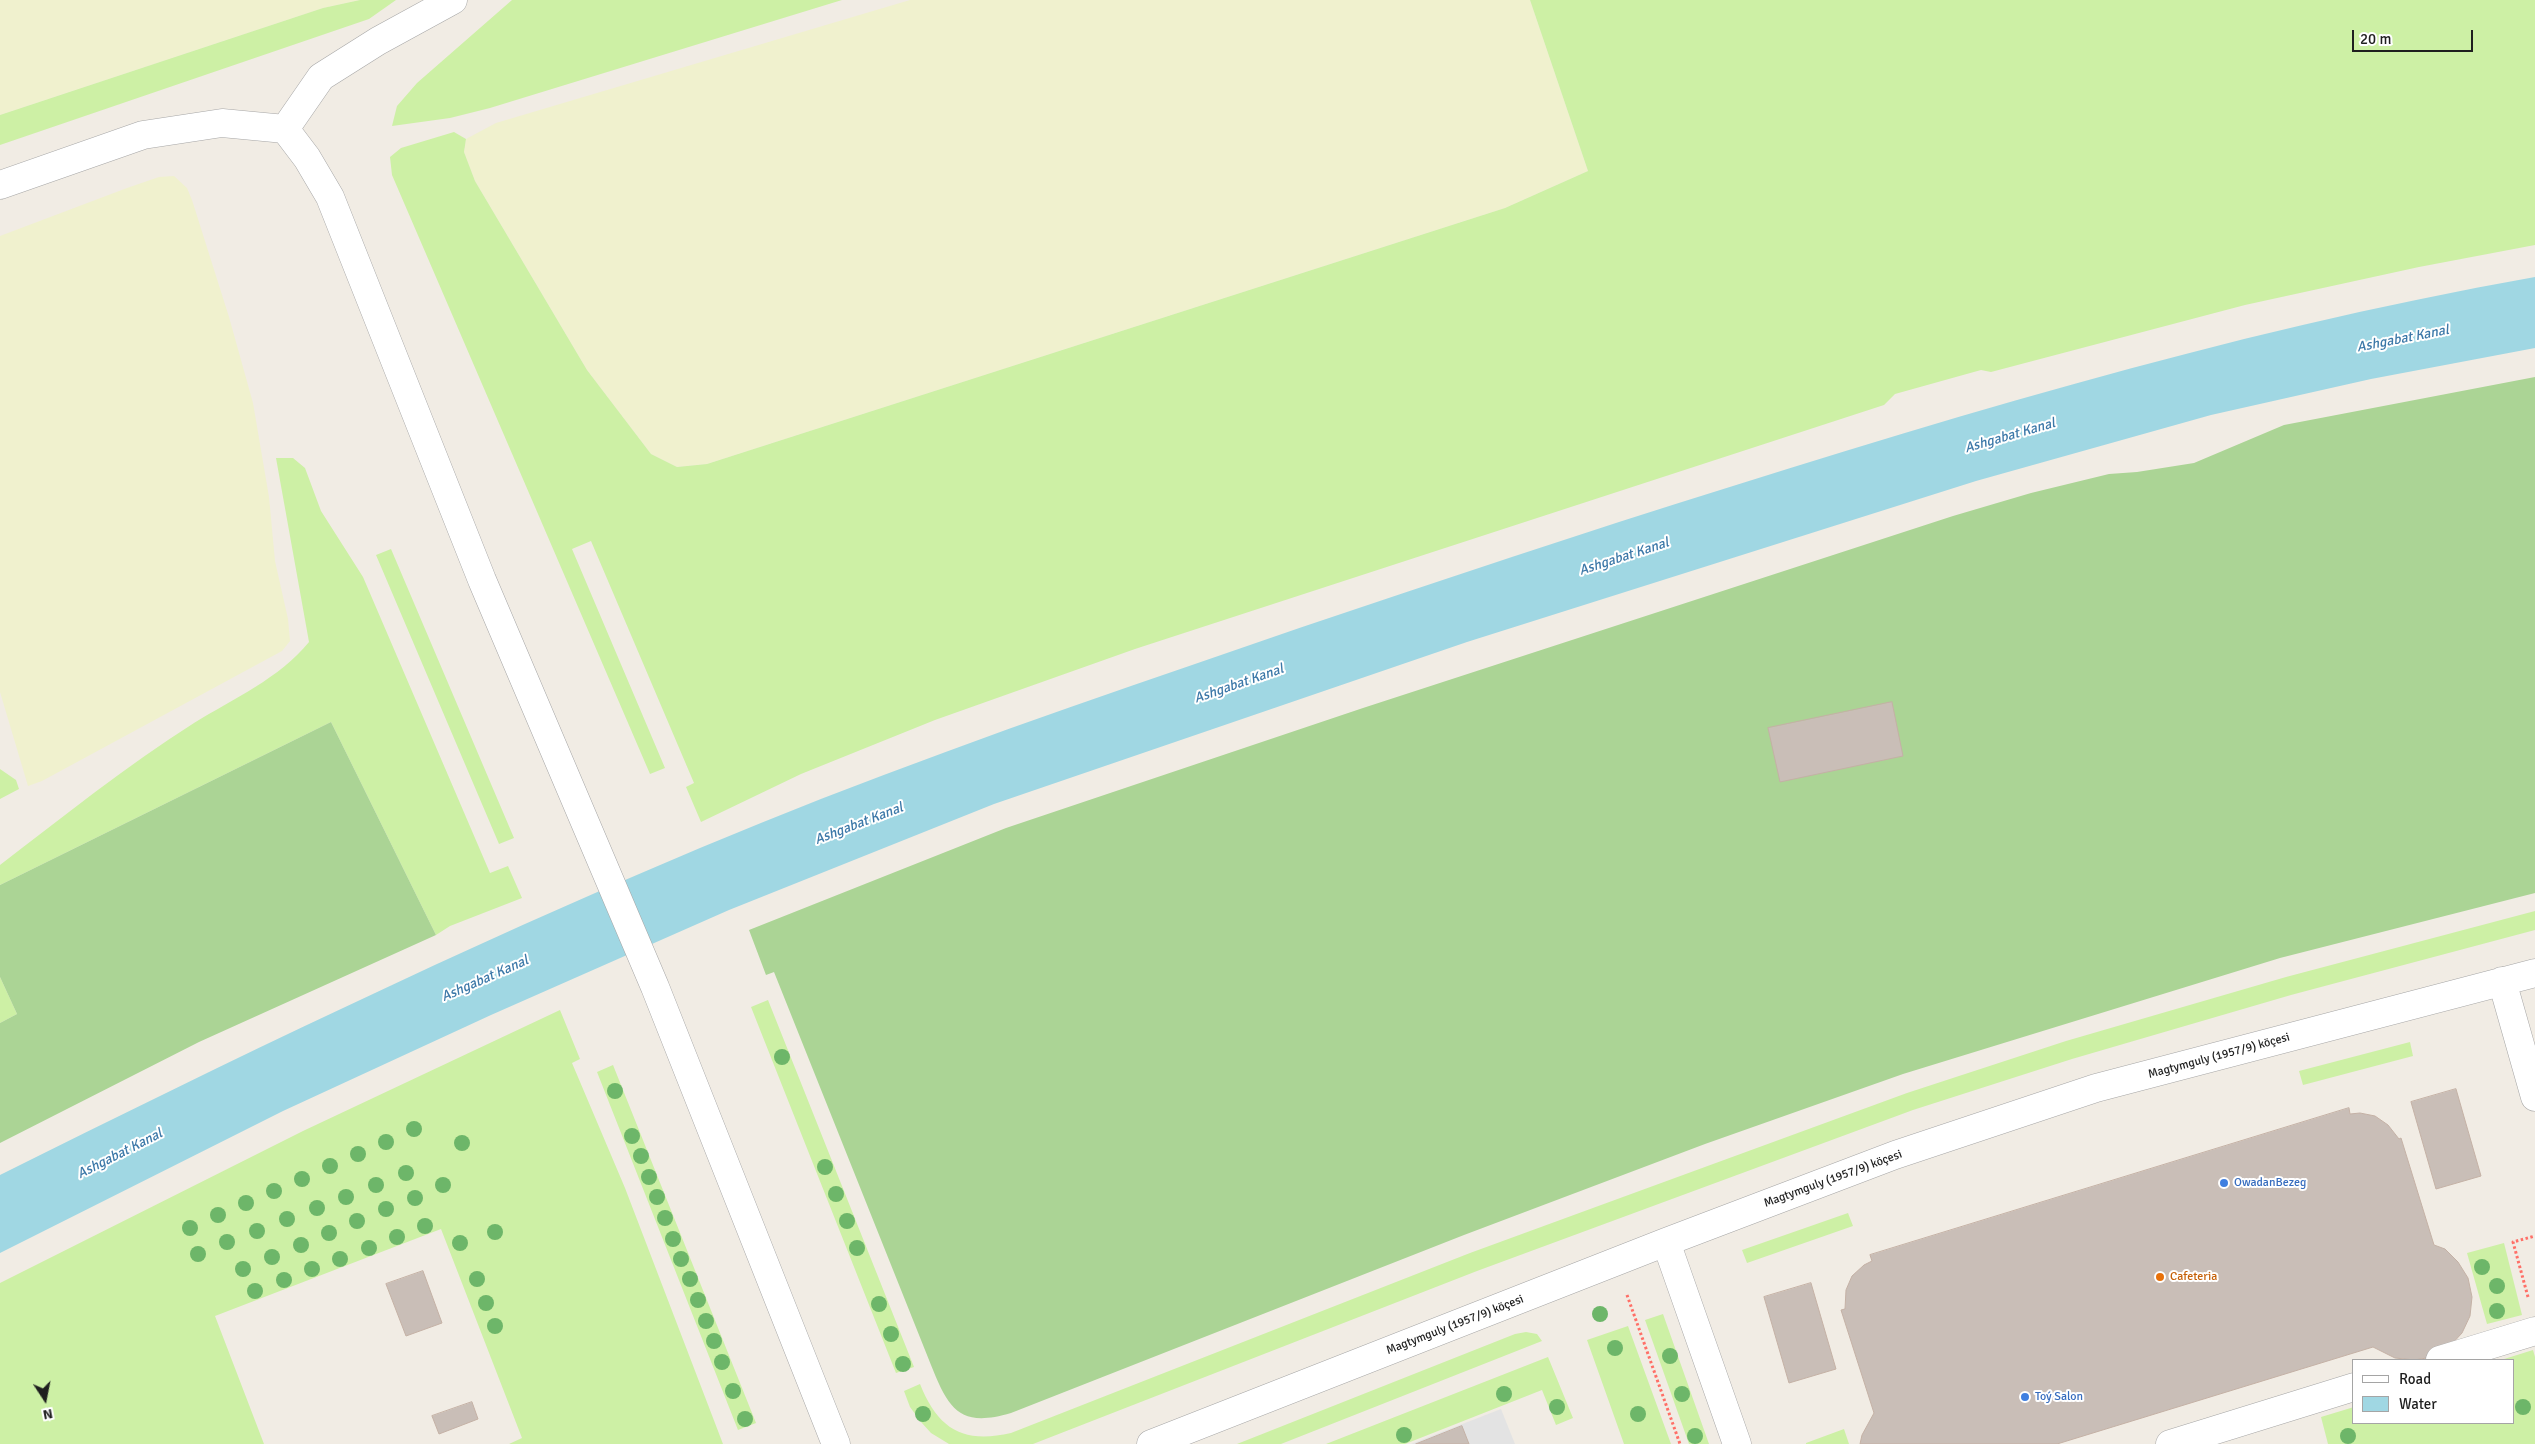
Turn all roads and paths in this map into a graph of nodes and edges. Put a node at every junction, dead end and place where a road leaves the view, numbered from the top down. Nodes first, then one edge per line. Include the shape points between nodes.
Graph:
1 (453, 0) edge
2 (285, 129) junction
3 (0, 185) edge
4 (2535, 973) edge
5 (2502, 981) junction
6 (2535, 1098) edge
7 (2535, 1236) edge
8 (1666, 1242) junction
9 (1627, 1294) dead end
10 (2530, 1304) dead end
11 (2535, 1331) edge
12 (2443, 1359) edge
13 (2352, 1388) edge
14 (836, 1444) edge
15 (1151, 1444) edge
16 (1680, 1444) edge
17 (1737, 1444) edge
18 (2170, 1444) edge

1 - 2 street via 321,77
2 - 3 street via 222,123 142,135
2 - 14 street via 330,197 482,580 655,987
4 - 5 street, Magtymguly (1957/9) köçesi
5 - 6 street
5 - 8 street, Magtymguly (1957/9) köçesi via 2096,1088 1895,1155
7 - 10 path via 2513,1242
8 - 15 street, Magtymguly (1957/9) köçesi
8 - 17 street
9 - 16 path
11 - 12 street
13 - 18 street

